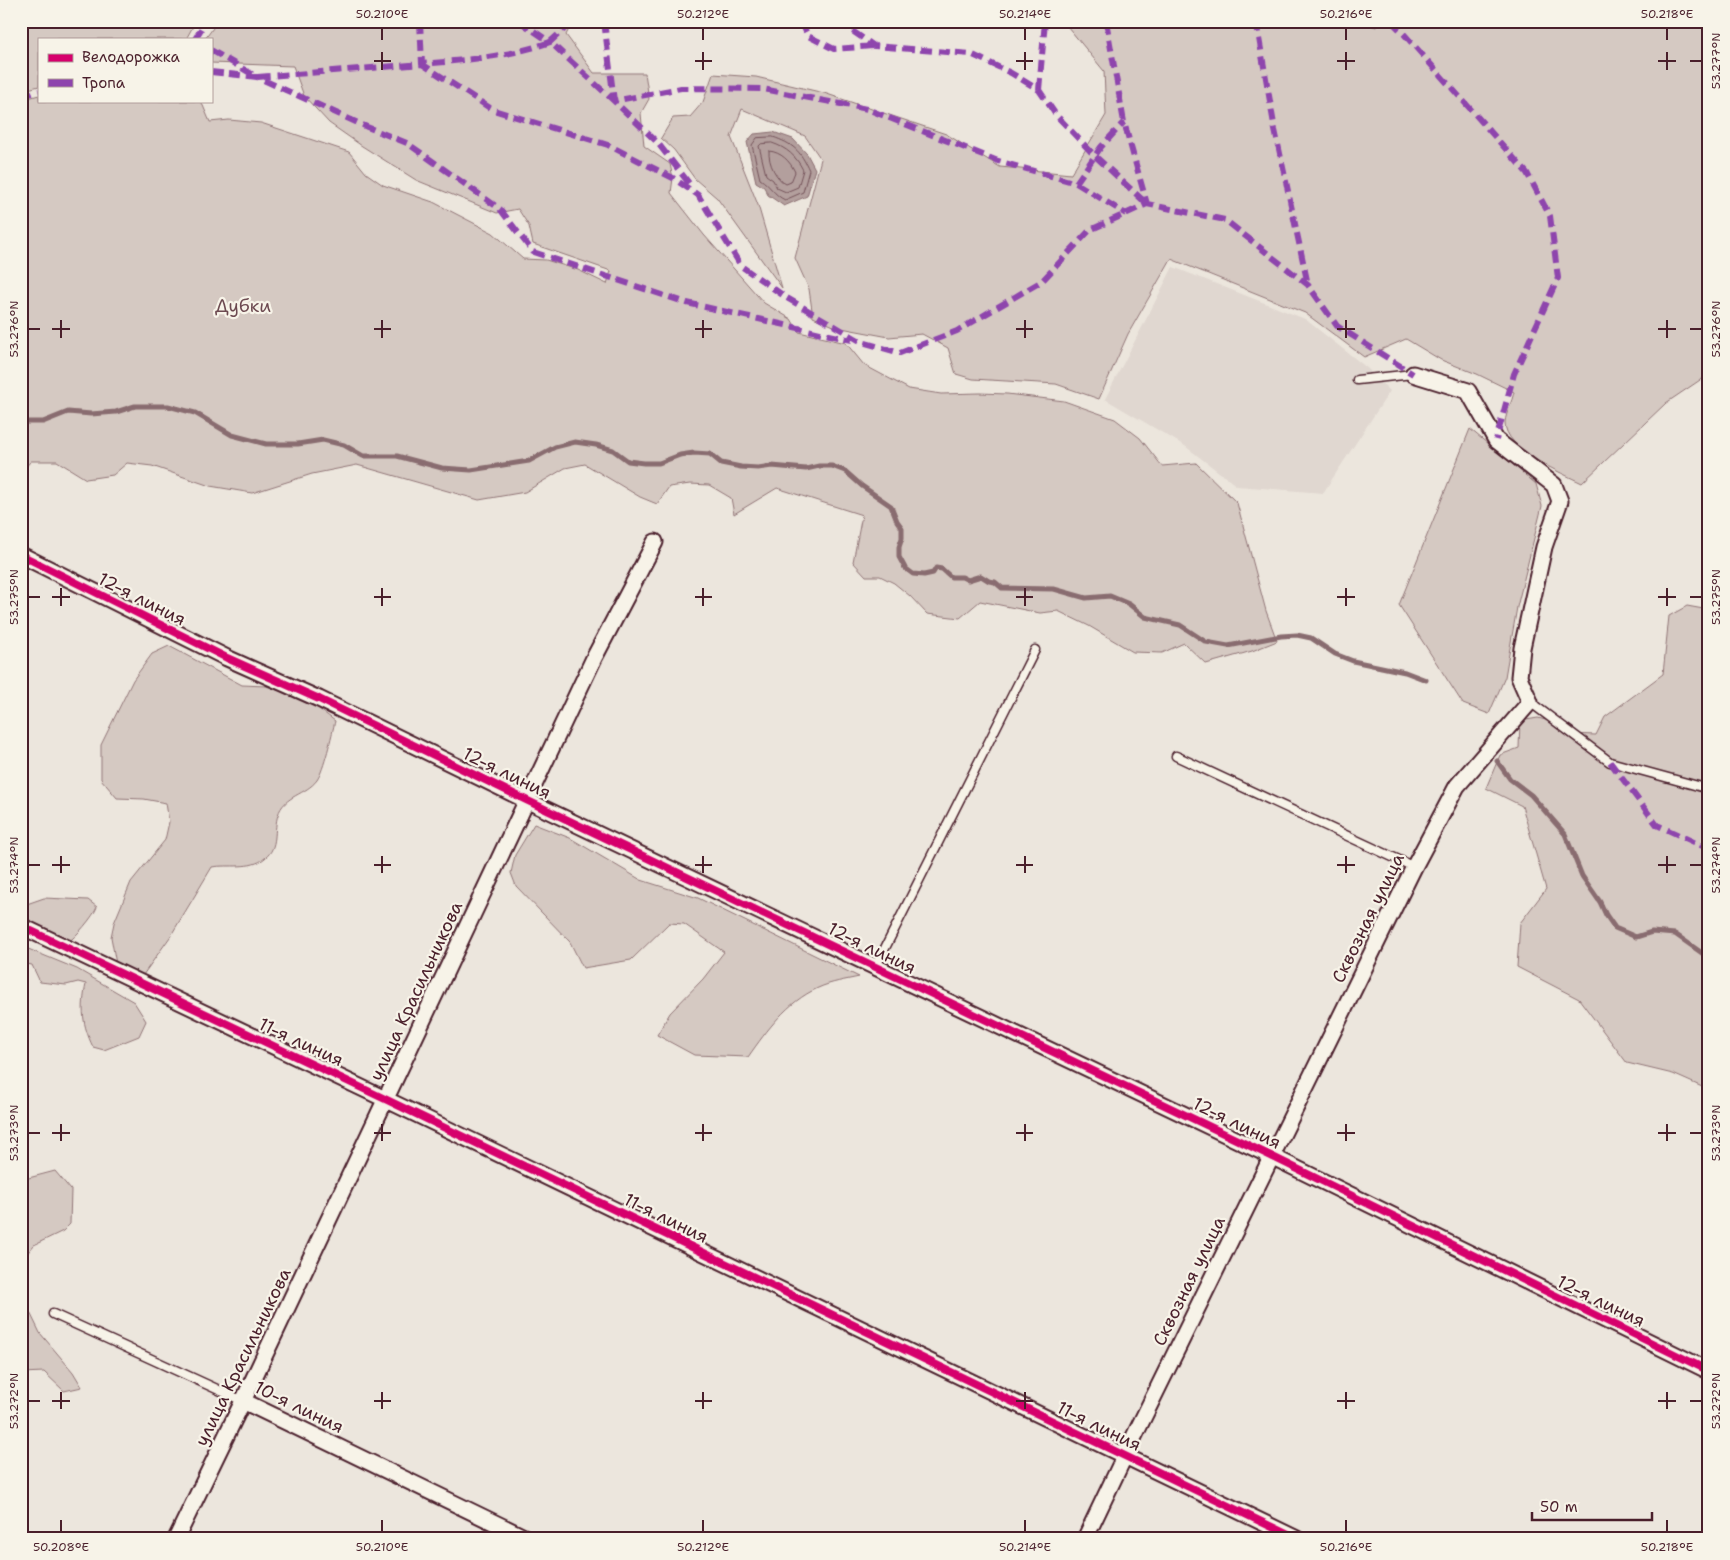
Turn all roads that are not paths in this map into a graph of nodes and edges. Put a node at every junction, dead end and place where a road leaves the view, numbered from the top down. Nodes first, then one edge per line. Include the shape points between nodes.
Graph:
1 (1412, 374) joint
2 (1357, 380) dead end
3 (655, 542) dead end
4 (21, 555) edge
5 (1035, 650) dead end
6 (1530, 702) junction
7 (1176, 756) dead end
8 (1709, 789) edge
9 (526, 800) junction
10 (1414, 867) junction
11 (21, 926) edge
12 (876, 966) junction
13 (386, 1099) junction
14 (1271, 1156) junction
15 (53, 1314) dead end
16 (1709, 1371) edge
17 (243, 1401) junction
18 (1125, 1455) junction
19 (176, 1539) edge
20 (528, 1539) edge
21 (1085, 1539) edge
22 (1297, 1539) edge

1 - 2 lane
1 - 6 street via 1468,391 1496,440 1554,485 1560,501 1544,548 1522,648 1519,677
3 - 9 street, улица Красильникова via 594,658
4 - 9 street, 12-я линия via 227,658
5 - 12 lane
6 - 8 lane via 1610,762
6 - 10 street, Сквозная улица via 1457,786
7 - 10 lane
9 - 12 street, 12-я линия
9 - 13 street, улица Красильникова
10 - 14 street, Сквозная улица
11 - 13 street, 11-я линия
12 - 14 street, 12-я линия
13 - 17 street, улица Красильникова
13 - 18 street, 11-я линия
14 - 16 street, 12-я линия
14 - 18 street, Сквозная улица
15 - 17 lane, 10-я линия
17 - 19 street, улица Красильникова
17 - 20 street, 10-я линия
18 - 21 street, Сквозная улица
18 - 22 street, 11-я линия

